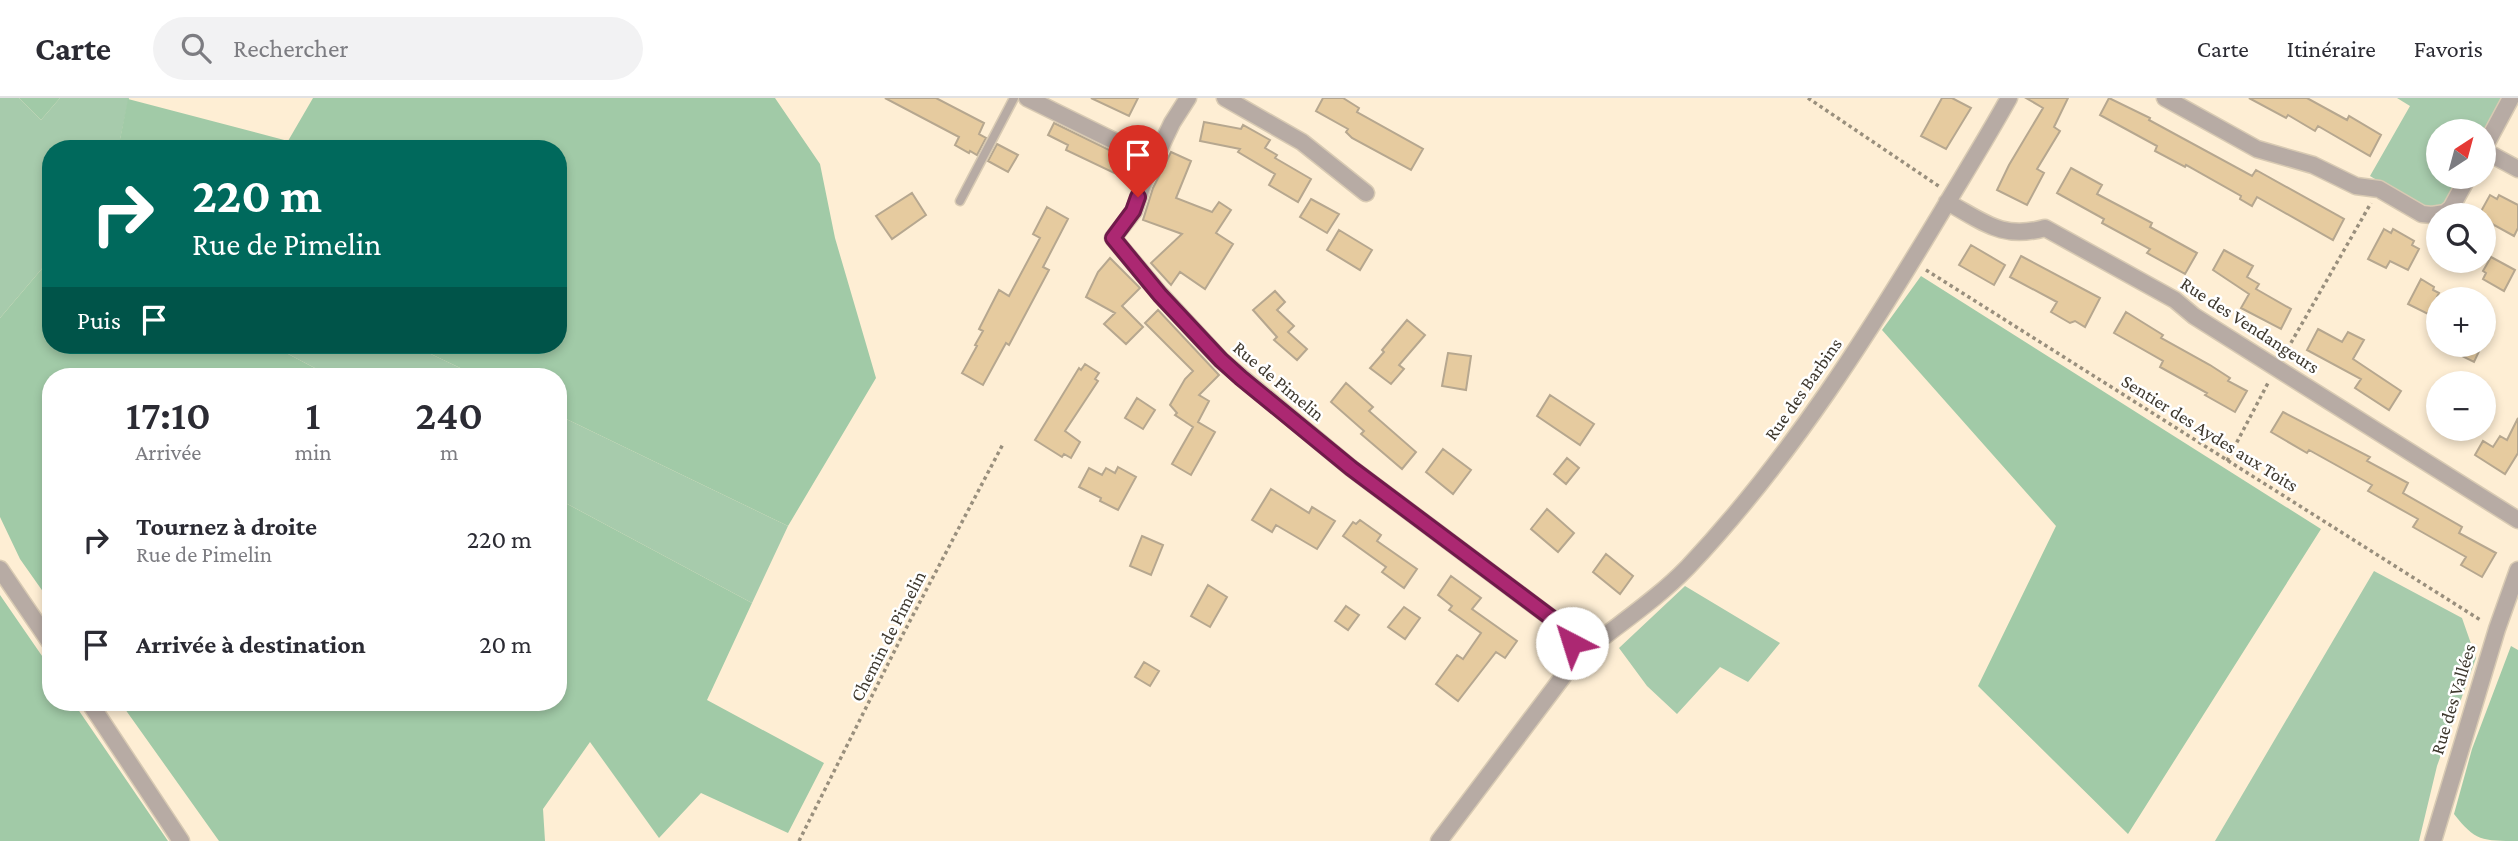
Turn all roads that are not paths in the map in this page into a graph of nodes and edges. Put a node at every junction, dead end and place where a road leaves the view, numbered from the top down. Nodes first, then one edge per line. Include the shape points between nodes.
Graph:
1 (1014, 98) edge
2 (1027, 98) edge
3 (1188, 98) edge
4 (1225, 98) edge
5 (2009, 98) edge
6 (2165, 98) edge
7 (2511, 98) edge
8 (2496, 126) edge
9 (2496, 157) edge
10 (1155, 161) junction
11 (2518, 169) edge
12 (2462, 189) edge
13 (1366, 193) dead end
14 (1950, 199) junction
15 (960, 201) dead end
16 (2518, 520) edge
17 (0, 569) edge
18 (2518, 570) edge
19 (1566, 629) junction
20 (42, 631) edge
21 (1595, 643) junction
22 (1577, 658) junction
23 (95, 711) edge
24 (181, 841) edge
25 (1439, 841) edge
26 (2433, 841) edge

1 - 15 lane
2 - 10 street
3 - 10 street, Rue de Pimelin
4 - 13 street via 1302,142
5 - 14 street, Rue des Barbins
6 - 12 street via 2257,149 2313,165 2356,186 2379,190 2422,214 2445,213
7 - 8 street
9 - 11 street
10 - 19 street, Rue de Pimelin via 1133,211 1113,238 1160,295 1221,360 1282,413
14 - 16 street, Rue des Vendangeurs via 1999,230 2025,233 2045,228 2175,300
14 - 21 street, Rue des Barbins via 1814,413 1751,496 1686,568
17 - 20 street
18 - 26 street, Rue des Vallées
19 - 21 street, Rue de Pimelin
19 - 22 street
21 - 22 street, Rue des Barbins
22 - 25 street
23 - 24 street

